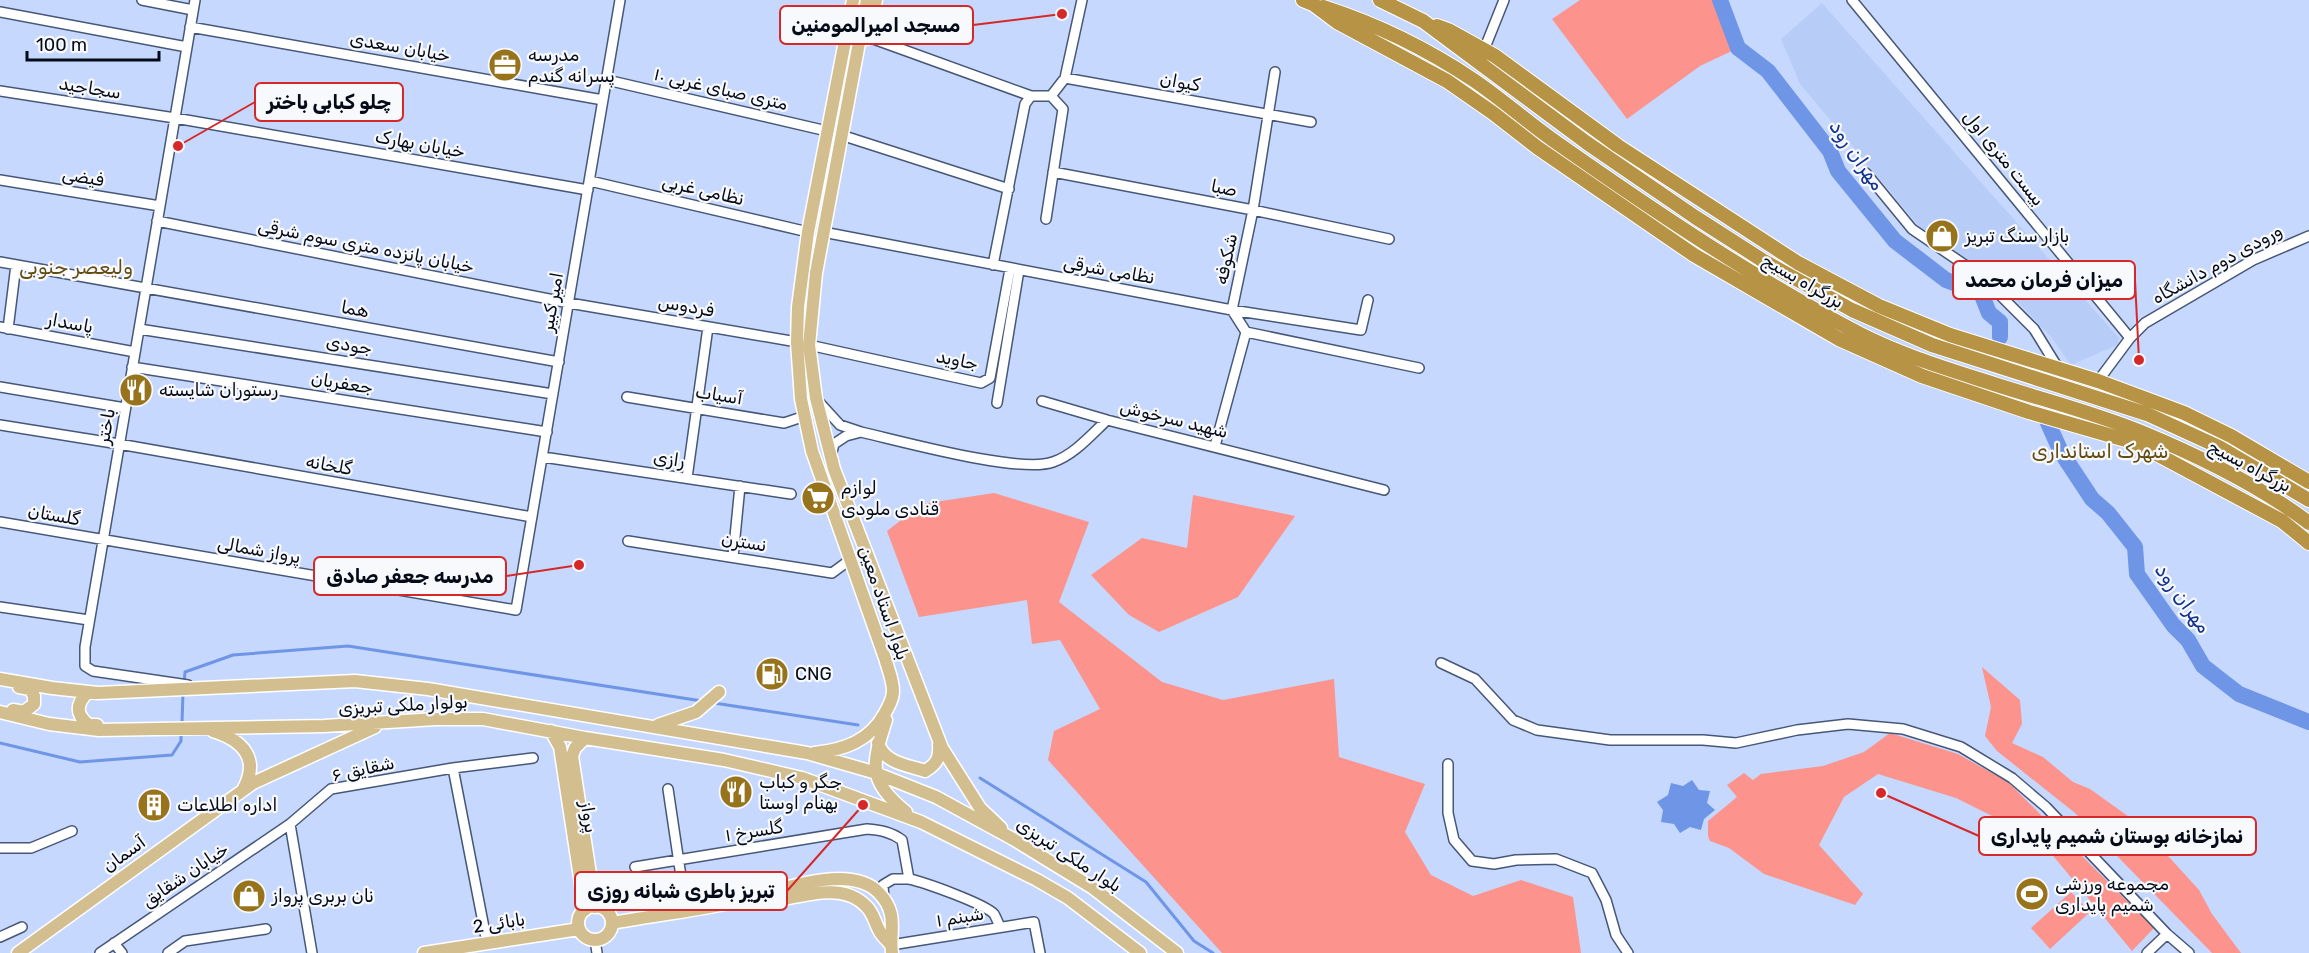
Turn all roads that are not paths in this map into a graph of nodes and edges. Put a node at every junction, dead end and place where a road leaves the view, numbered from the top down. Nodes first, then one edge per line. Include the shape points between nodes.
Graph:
1 (142, 0) edge
2 (620, 0) edge
3 (846, 0) edge
4 (853, 0) edge
5 (867, 0) edge
6 (876, 0) edge
7 (1082, 0) edge
8 (1380, 0) edge
9 (1504, 0) edge
10 (1852, 0) edge
11 (1308, 2) edge
12 (194, 5) edge
13 (0, 12) edge
14 (1424, 21) junction
15 (190, 27) junction
16 (868, 37) junction
17 (187, 47) junction
18 (1484, 50) junction
19 (1275, 72) dead end
20 (1065, 78) junction
21 (607, 80) junction
22 (0, 91) edge
23 (1030, 96) junction
24 (1051, 96) junction
25 (603, 100) junction
26 (1268, 114) junction
27 (175, 118) junction
28 (1311, 122) dead end
29 (827, 131) junction
30 (841, 135) junction
31 (1053, 172) junction
32 (1866, 172) dead end
33 (0, 180) edge
34 (589, 185) junction
35 (1009, 189) junction
36 (160, 206) junction
37 (1253, 210) junction
38 (1046, 219) dead end
39 (157, 220) junction
40 (808, 232) junction
41 (823, 232) junction
42 (2309, 236) edge
43 (1389, 239) dead end
44 (0, 262) edge
45 (16, 265) junction
46 (993, 265) junction
47 (1015, 269) junction
48 (146, 289) junction
49 (1368, 300) dead end
50 (569, 303) junction
51 (1232, 310) junction
52 (708, 327) junction
53 (4, 328) edge
54 (139, 328) junction
55 (1246, 332) junction
56 (2130, 338) junction
57 (803, 343) junction
58 (135, 352) junction
59 (559, 362) junction
60 (132, 367) junction
61 (1419, 368) dead end
62 (2058, 368) junction
63 (2098, 381) junction
64 (0, 387) edge
65 (553, 394) junction
66 (627, 397) dead end
67 (816, 398) junction
68 (1042, 401) dead end
69 (997, 403) dead end
70 (126, 408) junction
71 (695, 408) junction
72 (805, 416) junction
73 (1107, 420) junction
74 (0, 425) edge
75 (547, 432) junction
76 (861, 432) junction
77 (2138, 437) junction
78 (119, 444) junction
79 (1215, 446) junction
80 (543, 457) junction
81 (831, 458) junction
82 (687, 478) junction
83 (2309, 482) edge
84 (740, 486) junction
85 (1384, 490) dead end
86 (791, 494) dead end
87 (2308, 496) edge
88 (532, 518) junction
89 (0, 522) edge
90 (2309, 523) edge
91 (103, 541) junction
92 (628, 541) dead end
93 (2309, 543) edge
94 (733, 557) junction
95 (850, 560) junction
96 (0, 607) edge
97 (516, 610) joint
98 (89, 620) junction
99 (1441, 663) dead end
100 (0, 680) edge
101 (147, 685) junction
102 (88, 692) junction
103 (719, 692) dead end
104 (893, 699) junction
105 (0, 710) edge
106 (383, 723) junction
107 (644, 725) junction
108 (201, 728) junction
109 (132, 729) junction
110 (551, 731) junction
111 (938, 736) junction
112 (585, 738) junction
113 (878, 743) junction
114 (807, 753) junction
115 (533, 758) dead end
116 (1448, 764) dead end
117 (453, 768) junction
118 (873, 772) joint
119 (668, 789) dead end
120 (242, 792) junction
121 (918, 821) junction
122 (290, 824) junction
123 (72, 831) dead end
124 (1012, 839) junction
125 (0, 848) edge
126 (678, 860) junction
127 (635, 867) dead end
128 (909, 879) junction
129 (884, 900) junction
130 (731, 903) junction
131 (590, 908) junction
132 (686, 910) junction
133 (612, 923) junction
134 (22, 927) dead end
135 (1000, 927) junction
136 (579, 928) junction
137 (266, 929) dead end
138 (2167, 934) junction
139 (0, 938) edge
140 (114, 943) junction
141 (487, 943) junction
142 (596, 947) edge
143 (892, 949) edge
144 (18, 953) edge
145 (100, 953) edge
146 (122, 953) edge
147 (168, 953) edge
148 (312, 953) edge
149 (424, 953) edge
150 (1040, 953) edge
151 (1140, 953) edge
152 (1177, 953) edge
153 (1628, 953) edge
154 (2147, 953) edge
155 (2189, 953) edge

1 - 12 street
2 - 21 street, امیر کبیر
3 - 29 main road
4 - 29 main road
5 - 30 main road
6 - 16 main road
7 - 20 street
8 - 14 highway, بزرگراه بسیج
9 - 18 street
10 - 56 street, بیست متری اول
11 - 77 highway via 1337,22 1447,81 1694,255 1830,334 1922,376 2029,412
12 - 15 street, باختر
13 - 17 street
14 - 18 highway
14 - 87 highway, بزرگراه بسیج via 1587,143 1695,217 1852,310 1932,345 2147,414 2219,447
15 - 17 street, باختر
15 - 25 street, خیابان سعدی
16 - 23 street
16 - 30 main road
17 - 27 street, باختر
18 - 62 highway via 1618,146 1798,263 1899,315
19 - 26 street, شکوفه
20 - 24 street
20 - 26 street, کیوان
21 - 25 street, امیر کبیر
21 - 29 street, ۱۰ متری صبای غربی
22 - 27 street, سجاجید
23 - 24 street
23 - 35 street
24 - 31 street via 1063,109
25 - 34 street, امیر کبیر
26 - 28 street, کیوان
26 - 37 street, شکوفه
27 - 34 street, خیابان بهارک
27 - 36 street, باختر
29 - 40 main road, بلوار استاد معین
30 - 35 street
30 - 41 main road, بلوار استاد معین
31 - 37 street, صبا
31 - 38 street
32 - 62 street via 1912,229 1981,276 2034,329
33 - 36 street, فیضی
34 - 40 street, نظامی غربی
34 - 50 street, امیر کبیر
35 - 46 street
36 - 39 street, باختر
37 - 43 street, صبا
37 - 51 street, شکوفه
39 - 48 street, باختر
39 - 50 street, خیابان پانزده متری سوم شرقی
40 - 57 main road, بلوار استاد معین via 798,307
41 - 46 street, نظامی شرقی
41 - 57 main road, بلوار استاد معین
42 - 56 street, ورودی دوم دانشگاه via 2253,260 2145,323
44 - 45 street, هما
45 - 48 street, هما
45 - 53 street
46 - 47 street, نظامی شرقی
47 - 51 street, نظامی شرقی
47 - 57 street, جاوید via 990,378 981,383
47 - 69 street
48 - 54 street, باختر
48 - 59 street, هما
49 - 51 street, نظامی شرقی via 1361,330
50 - 52 street, فردوس
50 - 59 street, امیر کبیر
51 - 55 street, شکوفه
52 - 57 street, فردوس
52 - 71 street
53 - 58 street, پاسدار
54 - 58 street, باختر
54 - 65 street, جودی
55 - 61 street
55 - 79 street
56 - 63 street, ورودی دوم دانشگاه
57 - 67 main road, بلوار استاد معین
57 - 72 main road, بلوار استاد معین via 801,399
58 - 60 street, باختر
59 - 65 street, امیر کبیر
60 - 70 street, باختر
60 - 75 street, جعفریان
62 - 63 highway
63 - 83 highway via 2231,435
64 - 70 street
65 - 75 street, امیر کبیر
66 - 71 street, آسیاب
67 - 76 street, شهید سرخوش via 840,425
67 - 81 main road, بلوار استاد معین
68 - 73 street
70 - 78 street, باختر
71 - 72 street, آسیاب via 784,423
71 - 82 street
72 - 95 main road, بلوار استاد معین via 812,451
73 - 76 street, شهید سرخوش via 1069,454 1051,463 1024,465
73 - 79 street, شهید سرخوش
74 - 78 street, گلخانه
75 - 80 street, امیر کبیر
76 - 81 street via 834,444
77 - 90 highway, بزرگراه بسیج via 2224,471
77 - 93 highway via 2282,521
78 - 88 street, گلخانه
78 - 91 street, باختر
79 - 85 street, شهید سرخوش
80 - 82 street, رازی
80 - 88 street, امیر کبیر
81 - 111 main road, بلوار استاد معین
82 - 84 street, رازی
84 - 86 street, رازی
84 - 94 street
88 - 97 street, امیر کبیر
89 - 91 street, گلستان
91 - 97 street, پرواز شمالی
91 - 98 street, باختر
92 - 94 street, نسترن
94 - 95 street, نسترن via 832,573
95 - 104 main road, بلوار استاد معین via 885,658
96 - 98 street
98 - 101 street, باختر via 85,666
99 - 138 street via 1475,679 1513,720 1537,730 1610,740 1736,743 1848,724 1903,729 1961,747 2012,778 2046,807
100 - 102 main road, بولوار ملکی تبریزی
100 - 105 main road via 30,689 34,700 32,708 24,712
101 - 102 main road, بولوار ملکی تبریزی
101 - 107 main road, بولوار ملکی تبریزی via 204,687 355,681 428,689
102 - 109 main road via 77,707 88,725
103 - 107 main road via 684,718
104 - 113 main road
104 - 114 main road via 879,724 865,738 834,751
105 - 109 main road, بولوار ملکی تبریزی via 81,729
106 - 108 main road, بولوار ملکی تبریزی
106 - 110 main road, بولوار ملکی تبریزی via 483,719
106 - 120 main road, آسمان via 253,783
107 - 114 main road, بولوار ملکی تبریزی
108 - 109 main road, بولوار ملکی تبریزی
108 - 120 main road via 230,737 246,752 250,776
110 - 112 main road, بولوار ملکی تبریزی
110 - 131 main road, پرواز via 561,753
111 - 113 main road via 940,755 935,765 925,771 888,759
111 - 124 main road, بلوار استاد معین via 980,808
112 - 121 main road, بولوار ملکی تبریزی via 724,760 802,778
112 - 131 main road, پرواز via 572,756
113 - 121 main road via 878,782 893,801
114 - 118 main road, بولوار ملکی تبریزی
115 - 117 street, شقایق ۶
116 - 153 street via 1448,813 1454,840 1472,861 1494,864 1556,859 1592,873 1606,900 1616,935
117 - 122 street, شقایق ۶ via 331,789
117 - 141 street
118 - 124 main road, بلوار ملکى تبریزى via 936,797
119 - 126 street
120 - 144 main road, آسمان
121 - 151 main road, بلوار ملکى تبریزى via 1068,898
122 - 140 street, خیابان شقایق
122 - 148 street
123 - 125 street via 31,848
124 - 152 main road, بلوار ملکى تبریزى via 1093,888
126 - 127 street
126 - 128 street, گلسرخ ۱ via 867,829 894,834 902,840
126 - 132 street
128 - 129 street via 893,879 884,885
128 - 135 street via 980,906 993,913
129 - 130 main road via 866,884 849,879 792,886
129 - 143 main road via 890,909 894,932
130 - 132 main road
130 - 143 main road via 840,892 865,904
131 - 133 main road via 605,909
131 - 136 main road via 579,918
132 - 133 main road
133 - 142 main road via 609,933
134 - 139 street
135 - 143 street, شبنم ۱
135 - 150 street, شبنم ۱ via 1034,922
136 - 141 main road, بابائی 2
136 - 142 main road
137 - 147 street via 185,941
138 - 154 street
138 - 155 street
140 - 145 street, خیابان شقایق
140 - 146 street
141 - 149 main road, بابائی 2

